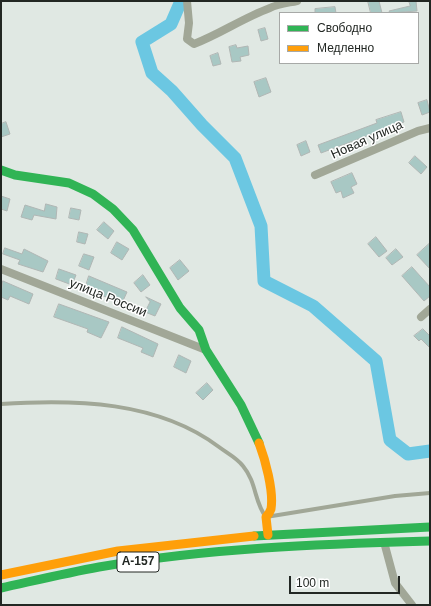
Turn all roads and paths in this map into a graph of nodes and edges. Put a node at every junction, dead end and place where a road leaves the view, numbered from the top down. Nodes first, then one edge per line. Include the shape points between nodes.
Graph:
1 (187, 1) edge
2 (297, 1) edge
3 (430, 128) edge
4 (1, 170) edge
5 (315, 176) dead end
6 (1, 269) edge
7 (430, 309) edge
8 (421, 317) dead end
9 (206, 350) junction
10 (1, 404) edge
11 (430, 493) edge
12 (266, 517) junction
13 (430, 527) edge
14 (268, 535) junction
15 (430, 541) edge
16 (384, 542) junction
17 (1, 575) edge
18 (1, 588) edge
19 (412, 605) edge

1 - 2 street via 187,38 194,44 216,36 248,17 272,7
3 - 5 street, Новая улица
4 - 9 main road via 15,175 68,183 93,194 113,208 133,230 180,308 199,330
6 - 9 street, улица России
7 - 8 street
9 - 12 main road via 241,405 263,453 270,487 270,510
10 - 12 lane via 69,403 108,406 155,415 180,423 216,444 242,465 252,478 259,508
11 - 12 lane via 395,496
12 - 14 main road
13 - 14 main road, А-157
14 - 17 main road, А-157 via 93,555
15 - 16 main road, А-157
16 - 18 main road, А-157 via 276,548 141,561
16 - 19 street via 395,583

